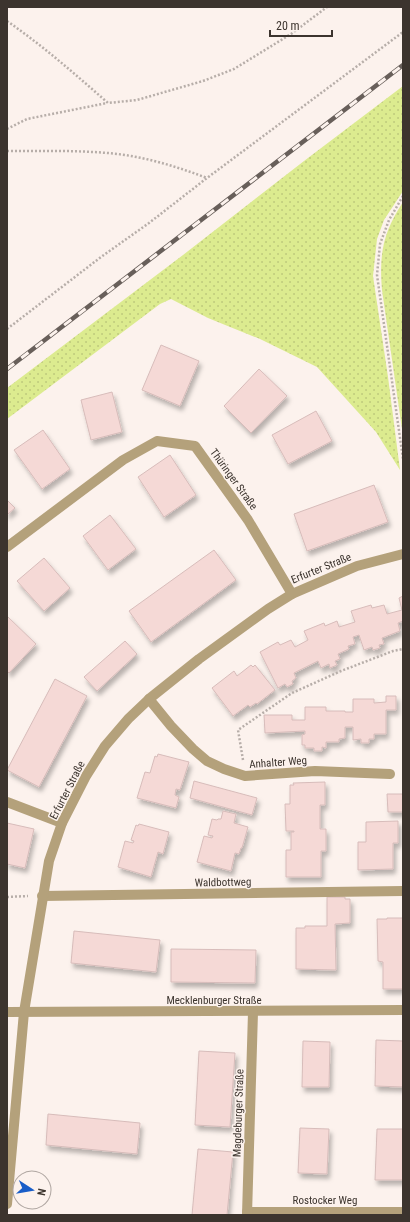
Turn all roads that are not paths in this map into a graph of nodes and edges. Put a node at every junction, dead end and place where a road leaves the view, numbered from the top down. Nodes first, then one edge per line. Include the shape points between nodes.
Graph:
1 (7, 547) edge
2 (403, 554) edge
3 (292, 594) junction
4 (150, 699) junction
5 (390, 774) dead end
6 (7, 802) edge
7 (62, 824) junction
8 (403, 892) edge
9 (42, 896) junction
10 (403, 1010) edge
11 (7, 1012) edge
12 (24, 1012) junction
13 (253, 1012) junction
14 (7, 1204) edge
15 (403, 1212) edge
16 (247, 1213) edge

1 - 3 street, Thüringer Straße via 123,460 157,441 196,446 248,520
2 - 3 street, Erfurter Straße via 357,566
3 - 4 street, Erfurter Straße via 199,659
4 - 5 street, Anhalter Weg via 187,743 207,761 245,776 315,771
4 - 7 street, Erfurter Straße via 128,718 105,746 86,776
6 - 7 street
7 - 9 street, Erfurter Straße via 49,861
8 - 9 street, Waldbottweg
9 - 12 street, Erfurter Straße
10 - 13 street, Mecklenburger Straße
11 - 12 street, Mecklenburger Straße
12 - 13 street, Mecklenburger Straße
12 - 14 street, Erfurter Straße
13 - 16 street, Magdeburger Straße
15 - 16 street, Rostocker Weg

